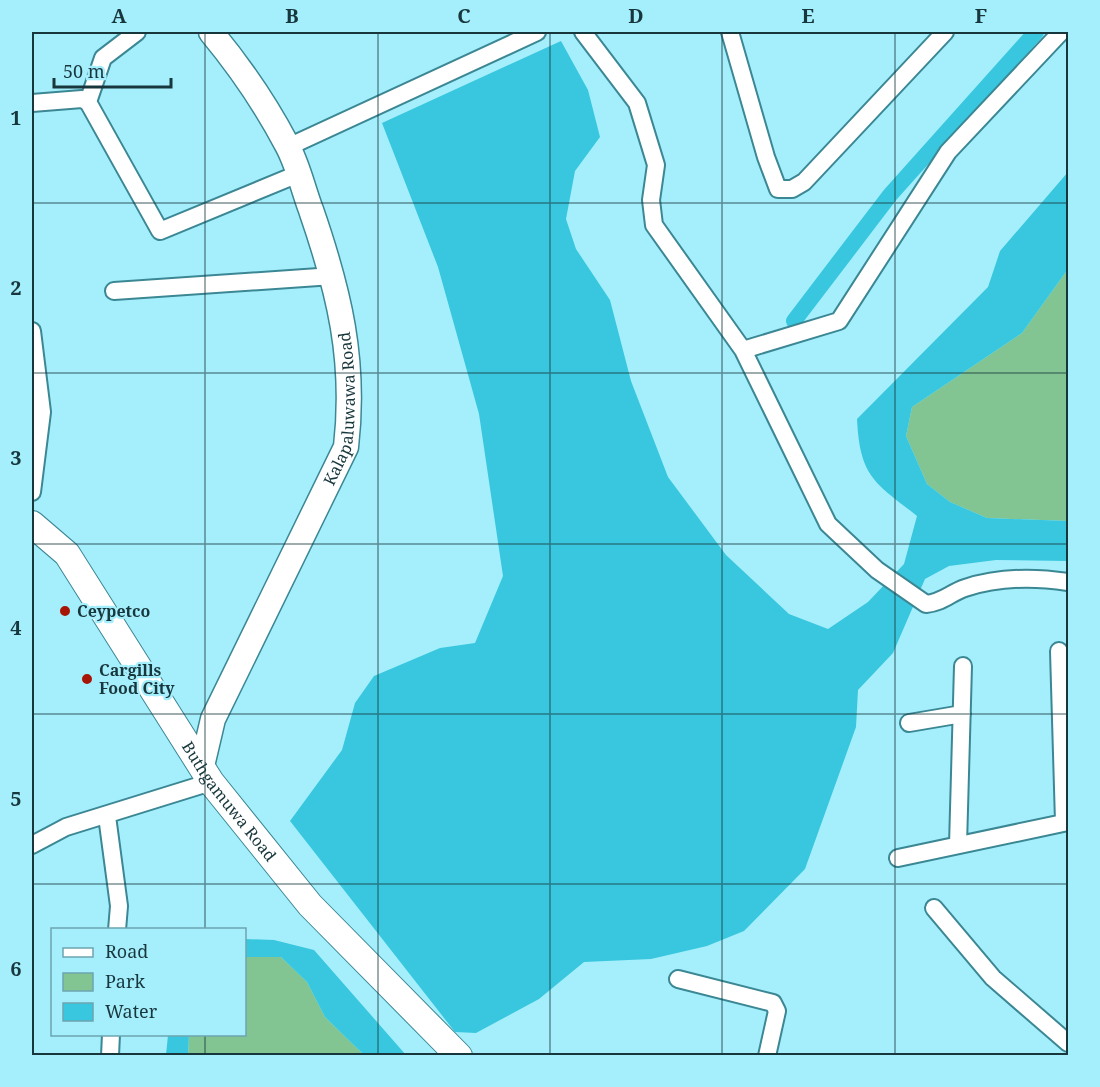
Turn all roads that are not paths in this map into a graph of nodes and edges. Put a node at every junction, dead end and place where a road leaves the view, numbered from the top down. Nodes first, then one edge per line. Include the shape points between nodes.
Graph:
1 (137, 32) edge
2 (211, 32) edge
3 (537, 32) edge
4 (583, 32) edge
5 (730, 32) edge
6 (945, 32) edge
7 (1061, 32) edge
8 (88, 102) junction
9 (32, 103) edge
10 (288, 147) junction
11 (298, 174) junction
12 (333, 276) junction
13 (114, 291) dead end
14 (32, 331) edge
15 (743, 350) junction
16 (32, 492) edge
17 (32, 524) edge
18 (1068, 582) edge
19 (1059, 651) dead end
20 (963, 666) dead end
21 (962, 714) junction
22 (213, 719) junction
23 (909, 723) dead end
24 (175, 726) junction
25 (207, 774) junction
26 (107, 816) junction
27 (1066, 822) edge
28 (32, 845) edge
29 (958, 845) junction
30 (898, 858) dead end
31 (934, 908) dead end
32 (117, 928) edge
33 (678, 979) dead end
34 (111, 1036) edge
35 (1068, 1043) edge
36 (451, 1047) edge
37 (110, 1056) edge
38 (767, 1056) edge

1 - 8 street via 103,58
2 - 10 street, Kalapaluwawa Road via 239,66
3 - 10 street
4 - 15 street via 637,103 656,165 651,200 654,225
5 - 6 street via 778,189 792,189 804,182
7 - 15 street via 948,152 839,321
8 - 9 street via 82,99
8 - 11 street via 160,231
10 - 11 street, Kalapaluwawa Road
11 - 12 street, Kalapaluwawa Road
12 - 13 street
12 - 22 street, Kalapaluwawa Road via 348,357 350,406 346,447
14 - 16 street via 42,412
15 - 18 street via 828,524 878,570 926,604 940,602 964,588 1007,580
17 - 24 main road, Buthgamuwa Road via 67,554
19 - 27 street
20 - 21 street
21 - 23 street
21 - 29 street
22 - 24 street
22 - 25 street, Kalapaluwawa Road
24 - 25 main road, Buthgamuwa Road
25 - 26 street
25 - 36 main road, Buthgamuwa Road via 310,905
26 - 28 street via 66,827
26 - 32 street via 119,906
27 - 29 street
29 - 30 street
31 - 35 street via 993,978
33 - 38 street via 772,1003 777,1011
34 - 37 street

